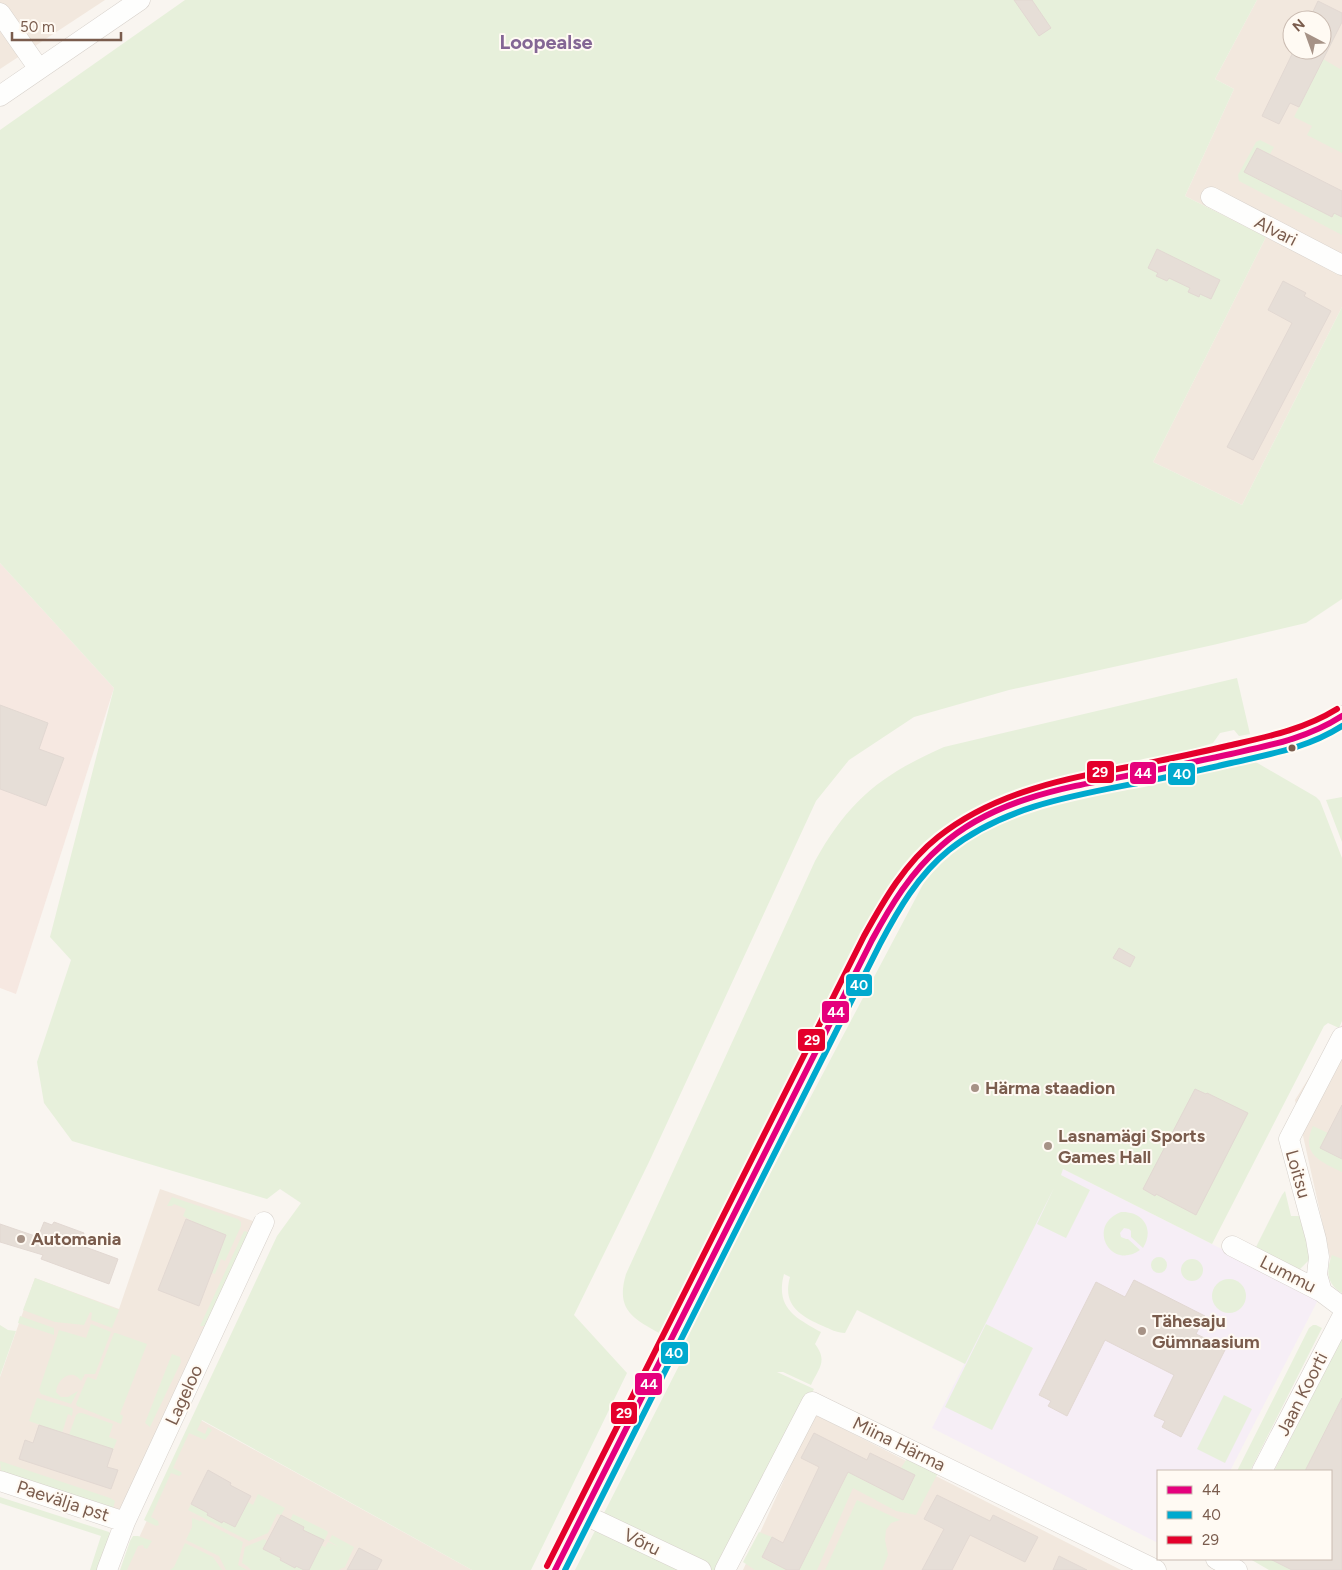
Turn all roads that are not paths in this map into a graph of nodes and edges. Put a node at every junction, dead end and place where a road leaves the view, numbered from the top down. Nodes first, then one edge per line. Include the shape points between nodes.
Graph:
1 (140, 0) edge
2 (0, 12) edge
3 (39, 69) junction
4 (0, 96) edge
5 (1211, 197) dead end
6 (1342, 265) edge
7 (1342, 716) edge
8 (1342, 1037) edge
9 (264, 1222) dead end
10 (1232, 1246) dead end
11 (1322, 1292) junction
12 (1342, 1307) edge
13 (1342, 1317) edge
14 (1263, 1470) edge
15 (0, 1481) edge
16 (583, 1514) junction
17 (125, 1522) junction
18 (1218, 1560) edge
19 (107, 1570) edge
20 (555, 1570) edge
21 (701, 1570) edge
22 (725, 1570) edge
23 (1156, 1570) edge
24 (1237, 1570) edge

1 - 3 street
2 - 3 street
3 - 4 street
5 - 6 street, Alvari
7 - 16 street via 1314,732 1275,744 1056,790 1010,804 961,830 922,864 897,897 872,940
8 - 11 street, Loitsu via 1289,1139 1316,1239
9 - 17 street, Lageloo
10 - 11 street, Lummu
11 - 12 street, Lummu
13 - 14 street, Jaan Koorti
15 - 17 street, Paevälja pst
16 - 20 street
16 - 21 street, Võru
17 - 19 street, Lageloo
18 - 24 street
22 - 23 street, Miina Härma via 812,1402

